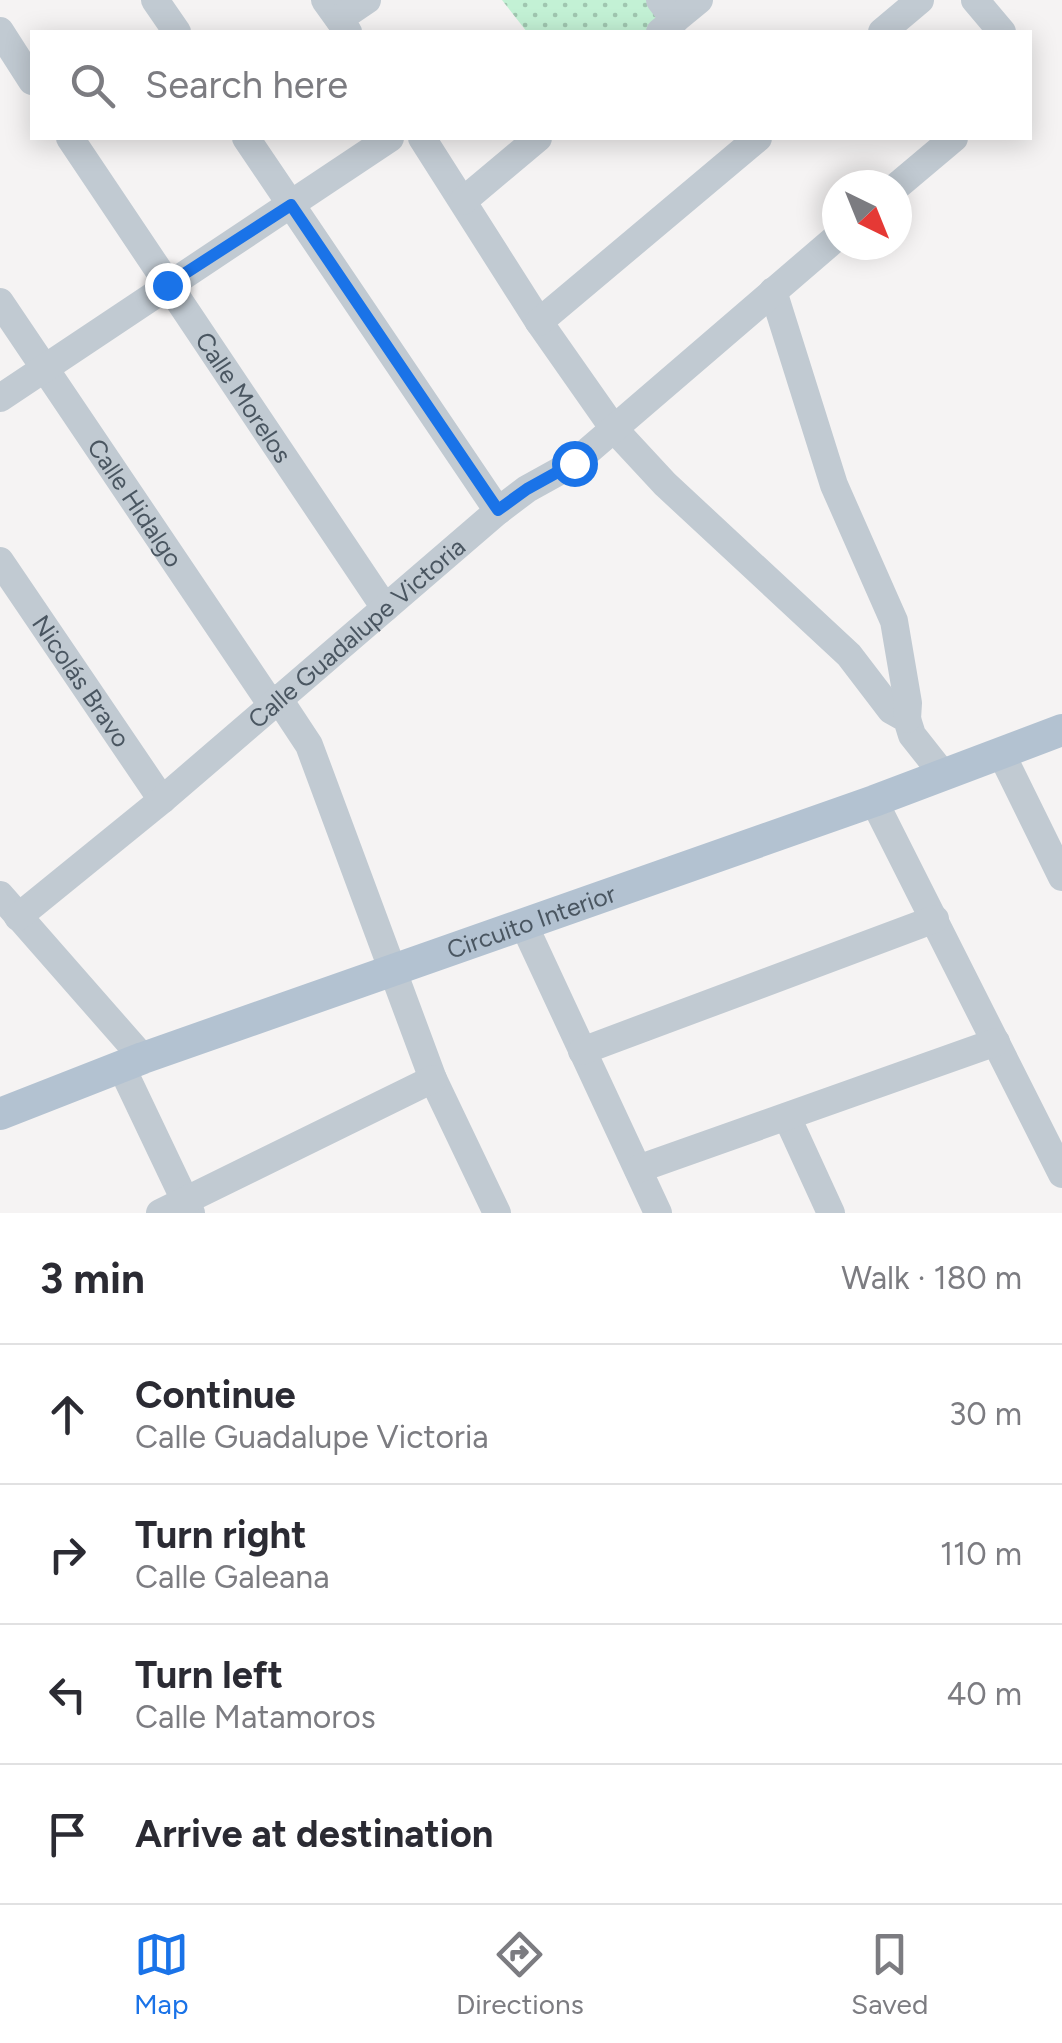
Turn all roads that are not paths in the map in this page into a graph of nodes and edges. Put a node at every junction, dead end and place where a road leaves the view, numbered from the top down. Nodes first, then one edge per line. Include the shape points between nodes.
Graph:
1 (155, 0) edge
2 (367, 0) edge
3 (699, 0) edge
4 (920, 0) edge
5 (975, 0) edge
6 (337, 17) edge
7 (665, 18) edge
8 (175, 30) edge
9 (884, 30) edge
10 (1000, 30) edge
11 (0, 31) edge
12 (30, 77) edge
13 (71, 140) edge
14 (247, 140) edge
15 (387, 140) edge
16 (423, 140) edge
17 (536, 140) edge
18 (756, 140) edge
19 (952, 140) edge
20 (912, 173) edge
21 (463, 201) junction
22 (291, 205) junction
23 (822, 249) edge
24 (167, 285) junction
25 (773, 291) junction
26 (0, 302) edge
27 (539, 322) junction
28 (46, 367) junction
29 (0, 398) edge
30 (614, 429) junction
31 (498, 510) junction
32 (0, 562) edge
33 (385, 608) junction
34 (274, 701) junction
35 (906, 720) junction
36 (1062, 730) edge
37 (1000, 753) junction
38 (942, 773) junction
39 (162, 800) junction
40 (874, 801) junction
41 (1062, 876) edge
42 (9, 906) edge
43 (934, 919) junction
44 (524, 926) junction
45 (395, 971) junction
46 (996, 1042) junction
47 (582, 1050) junction
48 (132, 1062) junction
49 (433, 1078) junction
50 (0, 1114) edge
51 (788, 1117) junction
52 (638, 1169) junction
53 (1062, 1174) edge
54 (179, 1209) edge
55 (488, 1210) edge
56 (658, 1213) edge
57 (831, 1213) edge

1 - 8 street
2 - 6 street
3 - 7 street
4 - 9 street
5 - 10 street
11 - 12 street
13 - 24 street, Calle Morelos
14 - 22 street
15 - 22 street
16 - 21 street
17 - 21 street
18 - 27 street
19 - 20 street
21 - 27 street
22 - 24 street
22 - 31 street
23 - 25 street, Calle Guadalupe Victoria
24 - 28 street
24 - 33 street, Calle Morelos
25 - 30 street, Calle Guadalupe Victoria
25 - 35 street via 834,485 894,621
26 - 28 street, Calle Hidalgo
27 - 30 street
28 - 29 street
28 - 34 street, Calle Hidalgo
30 - 31 street, Calle Guadalupe Victoria
30 - 35 street via 849,656
31 - 33 street, Calle Guadalupe Victoria
32 - 39 street, Nicolás Bravo
33 - 34 street, Calle Guadalupe Victoria
34 - 39 street, Calle Guadalupe Victoria
34 - 45 street, Calle Hidalgo via 306,739
35 - 38 street
36 - 37 main road, Circuito Interior
37 - 38 main road, Circuito Interior
37 - 41 street
38 - 40 main road, Circuito Interior
39 - 42 street, Calle Guadalupe Victoria
40 - 43 street
40 - 44 main road, Circuito Interior
42 - 48 street
43 - 46 street
43 - 47 street
44 - 45 main road, Circuito Interior
44 - 47 street
45 - 48 main road, Circuito Interior
45 - 49 street, Calle Hidalgo
46 - 51 street
46 - 53 street
47 - 52 street
48 - 50 main road, Circuito Interior
48 - 54 street
49 - 54 street
49 - 55 street, Calle Hidalgo
51 - 52 street
51 - 57 street
52 - 56 street

